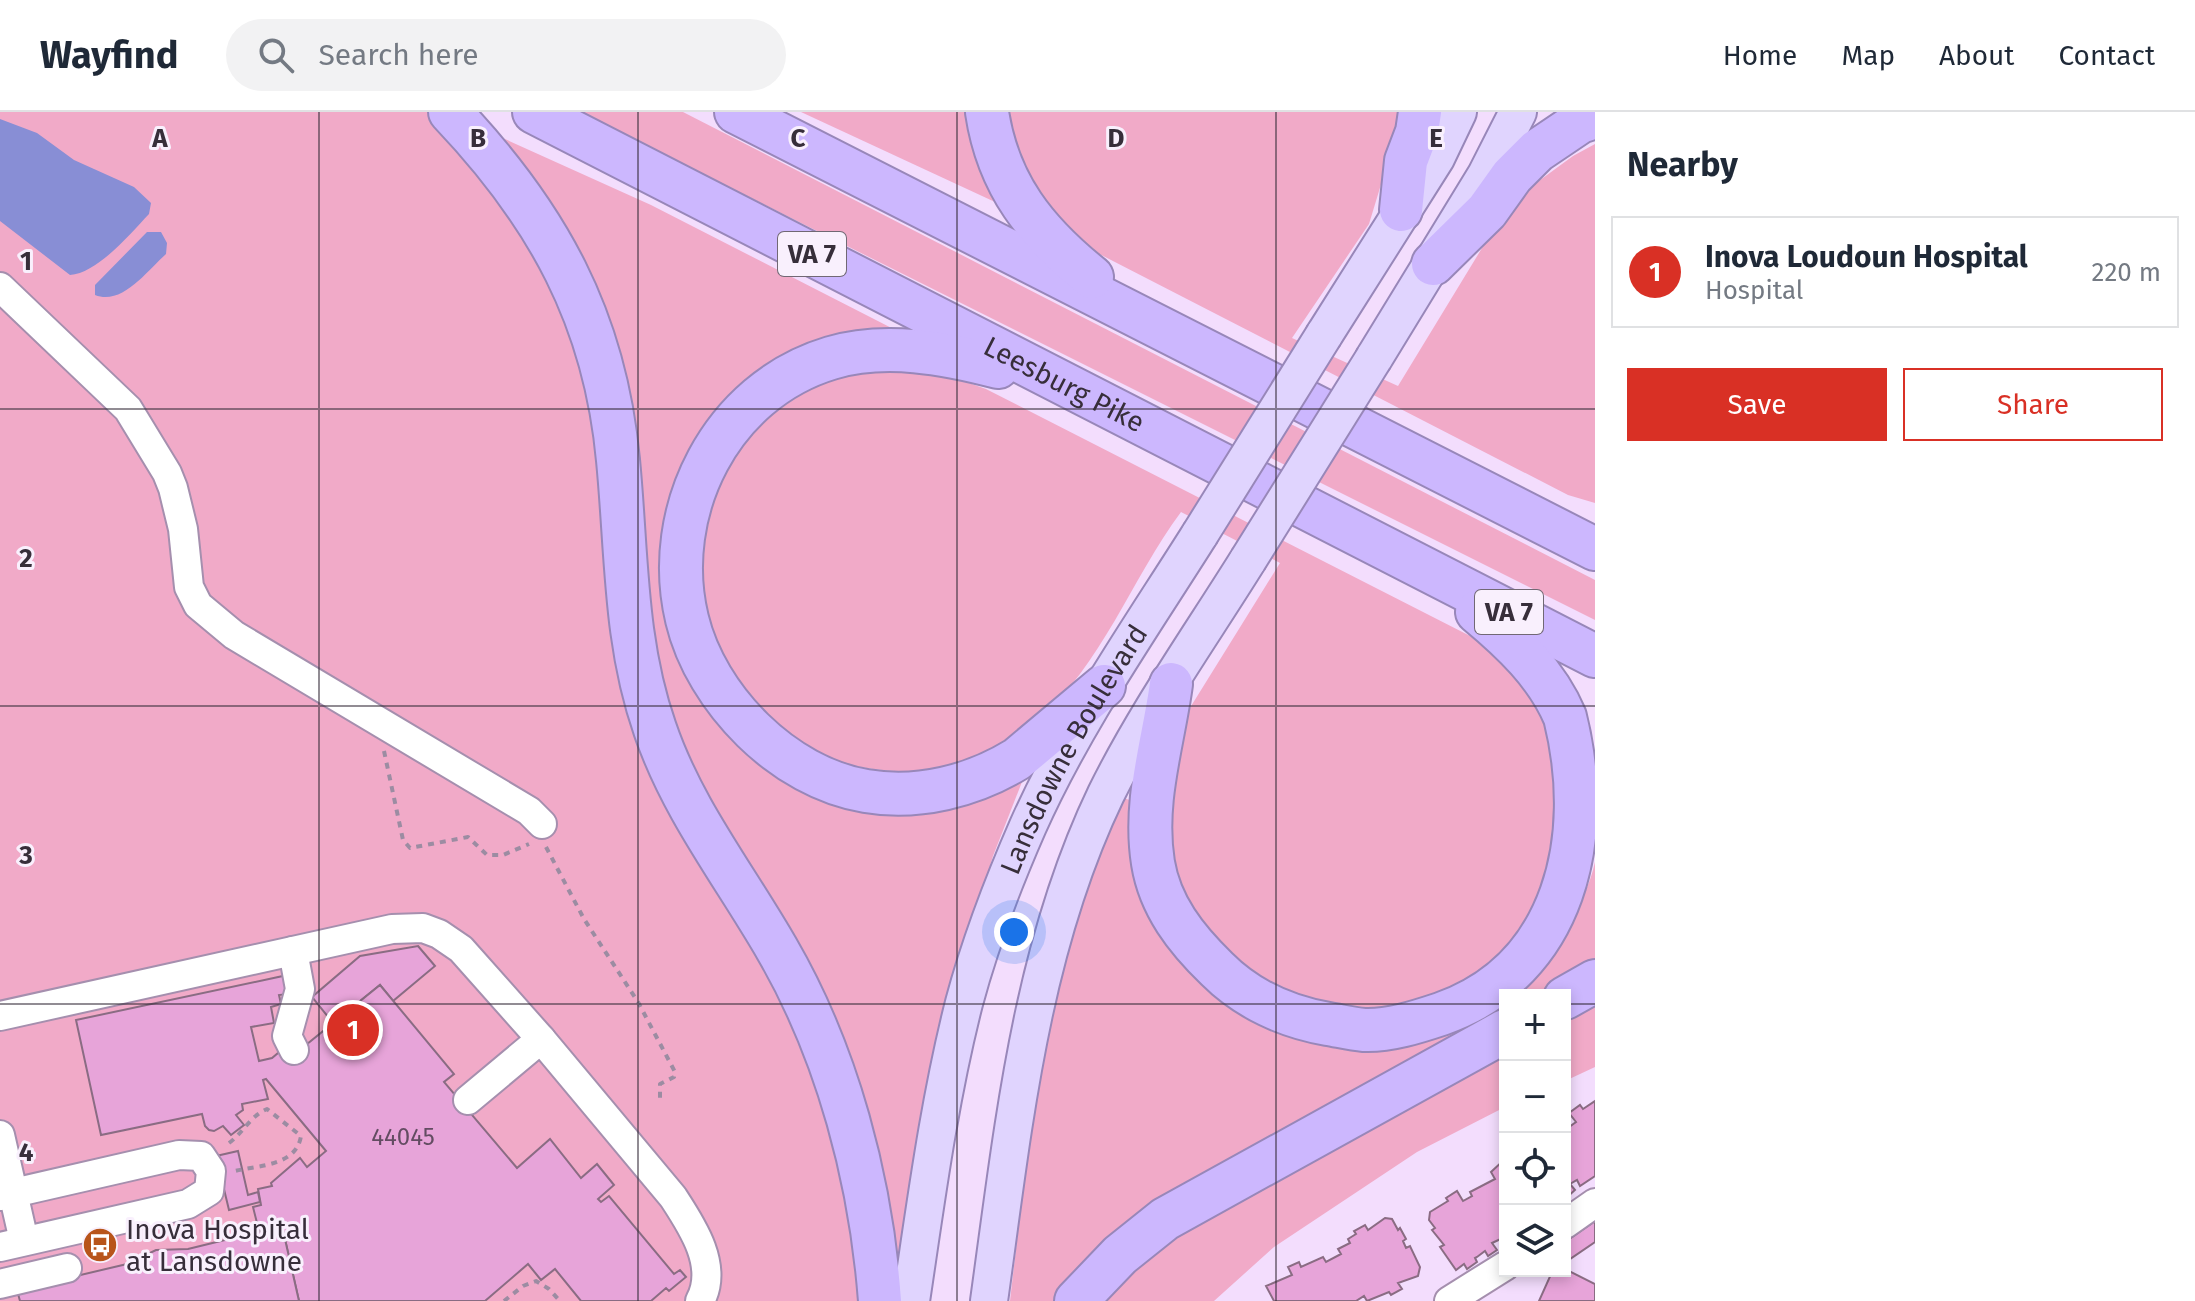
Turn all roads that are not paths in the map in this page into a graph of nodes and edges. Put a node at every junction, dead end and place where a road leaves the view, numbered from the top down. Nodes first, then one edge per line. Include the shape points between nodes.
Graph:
1 (450, 112) edge
2 (534, 112) edge
3 (736, 112) edge
4 (987, 112) edge
5 (1420, 112) edge
6 (1458, 112) edge
7 (1518, 112) edge
8 (1595, 117) edge
9 (1401, 210) junction
10 (1433, 264) junction
11 (0, 287) edge
12 (1149, 323) junction
13 (1090, 397) junction
14 (1455, 479) junction
15 (1595, 522) edge
16 (1595, 549) edge
17 (1423, 568) junction
18 (1595, 656) edge
19 (1171, 684) junction
20 (1104, 686) junction
21 (540, 836) road end
22 (293, 951) junction
23 (1595, 981) edge
24 (1571, 995) edge
25 (0, 1016) edge
26 (1499, 1034) edge
27 (541, 1039) junction
28 (282, 1042) dead end
29 (468, 1100) dead end
30 (0, 1135) edge
31 (7, 1195) edge
32 (1595, 1203) edge
33 (1571, 1220) edge
34 (12, 1244) edge
35 (67, 1268) dead end
36 (1499, 1270) edge
37 (0, 1284) edge
38 (700, 1301) edge
39 (880, 1301) edge
40 (911, 1301) edge
41 (989, 1301) edge
42 (1076, 1301) edge
43 (1449, 1301) edge

1 - 39 highway via 488,152 543,227 593,339 612,411 630,629 643,694 684,797 778,950 825,1051 859,1166
2 - 13 highway, Leesburg Pike / VA 7
3 - 12 highway
4 - 12 highway via 1003,169 1039,229
5 - 9 highway via 1406,161
6 - 9 main road, Lansdowne Boulevard via 1436,158
7 - 10 main road, Lansdowne Boulevard
8 - 10 highway via 1537,151
9 - 20 main road, Lansdowne Boulevard, bridge
10 - 19 main road, Lansdowne Boulevard, bridge
11 - 21 street via 128,409 173,488 189,587 198,605 234,635 529,811
12 - 14 highway
13 - 17 highway, Leesburg Pike / VA 7
13 - 20 highway via 956,356 913,351 831,358 793,374 728,427 704,464 689,502 681,580 687,621 702,658 745,724 822,778 866,791 914,793 961,786 1017,759
14 - 15 highway
14 - 16 highway
17 - 18 highway, Leesburg Pike / VA 7
17 - 19 highway via 1532,664 1564,716 1584,789 1578,870 1561,912 1534,951 1501,983 1457,1008 1415,1023 1366,1030 1315,1022 1276,1010 1231,984 1191,945 1164,902 1149,828
19 - 41 main road, Lansdowne Boulevard via 1105,797 1042,973
20 - 40 main road, Lansdowne Boulevard via 1029,825 965,1001
22 - 25 street
22 - 27 street via 392,929 423,928 461,949
22 - 28 street via 300,989
23 - 24 highway
26 - 42 highway via 1165,1219 1120,1255
27 - 29 street
27 - 38 street via 691,1225 705,1257 707,1288
30 - 31 street
31 - 34 street
31 - 34 street via 179,1155 201,1156 211,1171 209,1191 188,1204
32 - 33 street
35 - 37 street
36 - 43 street

